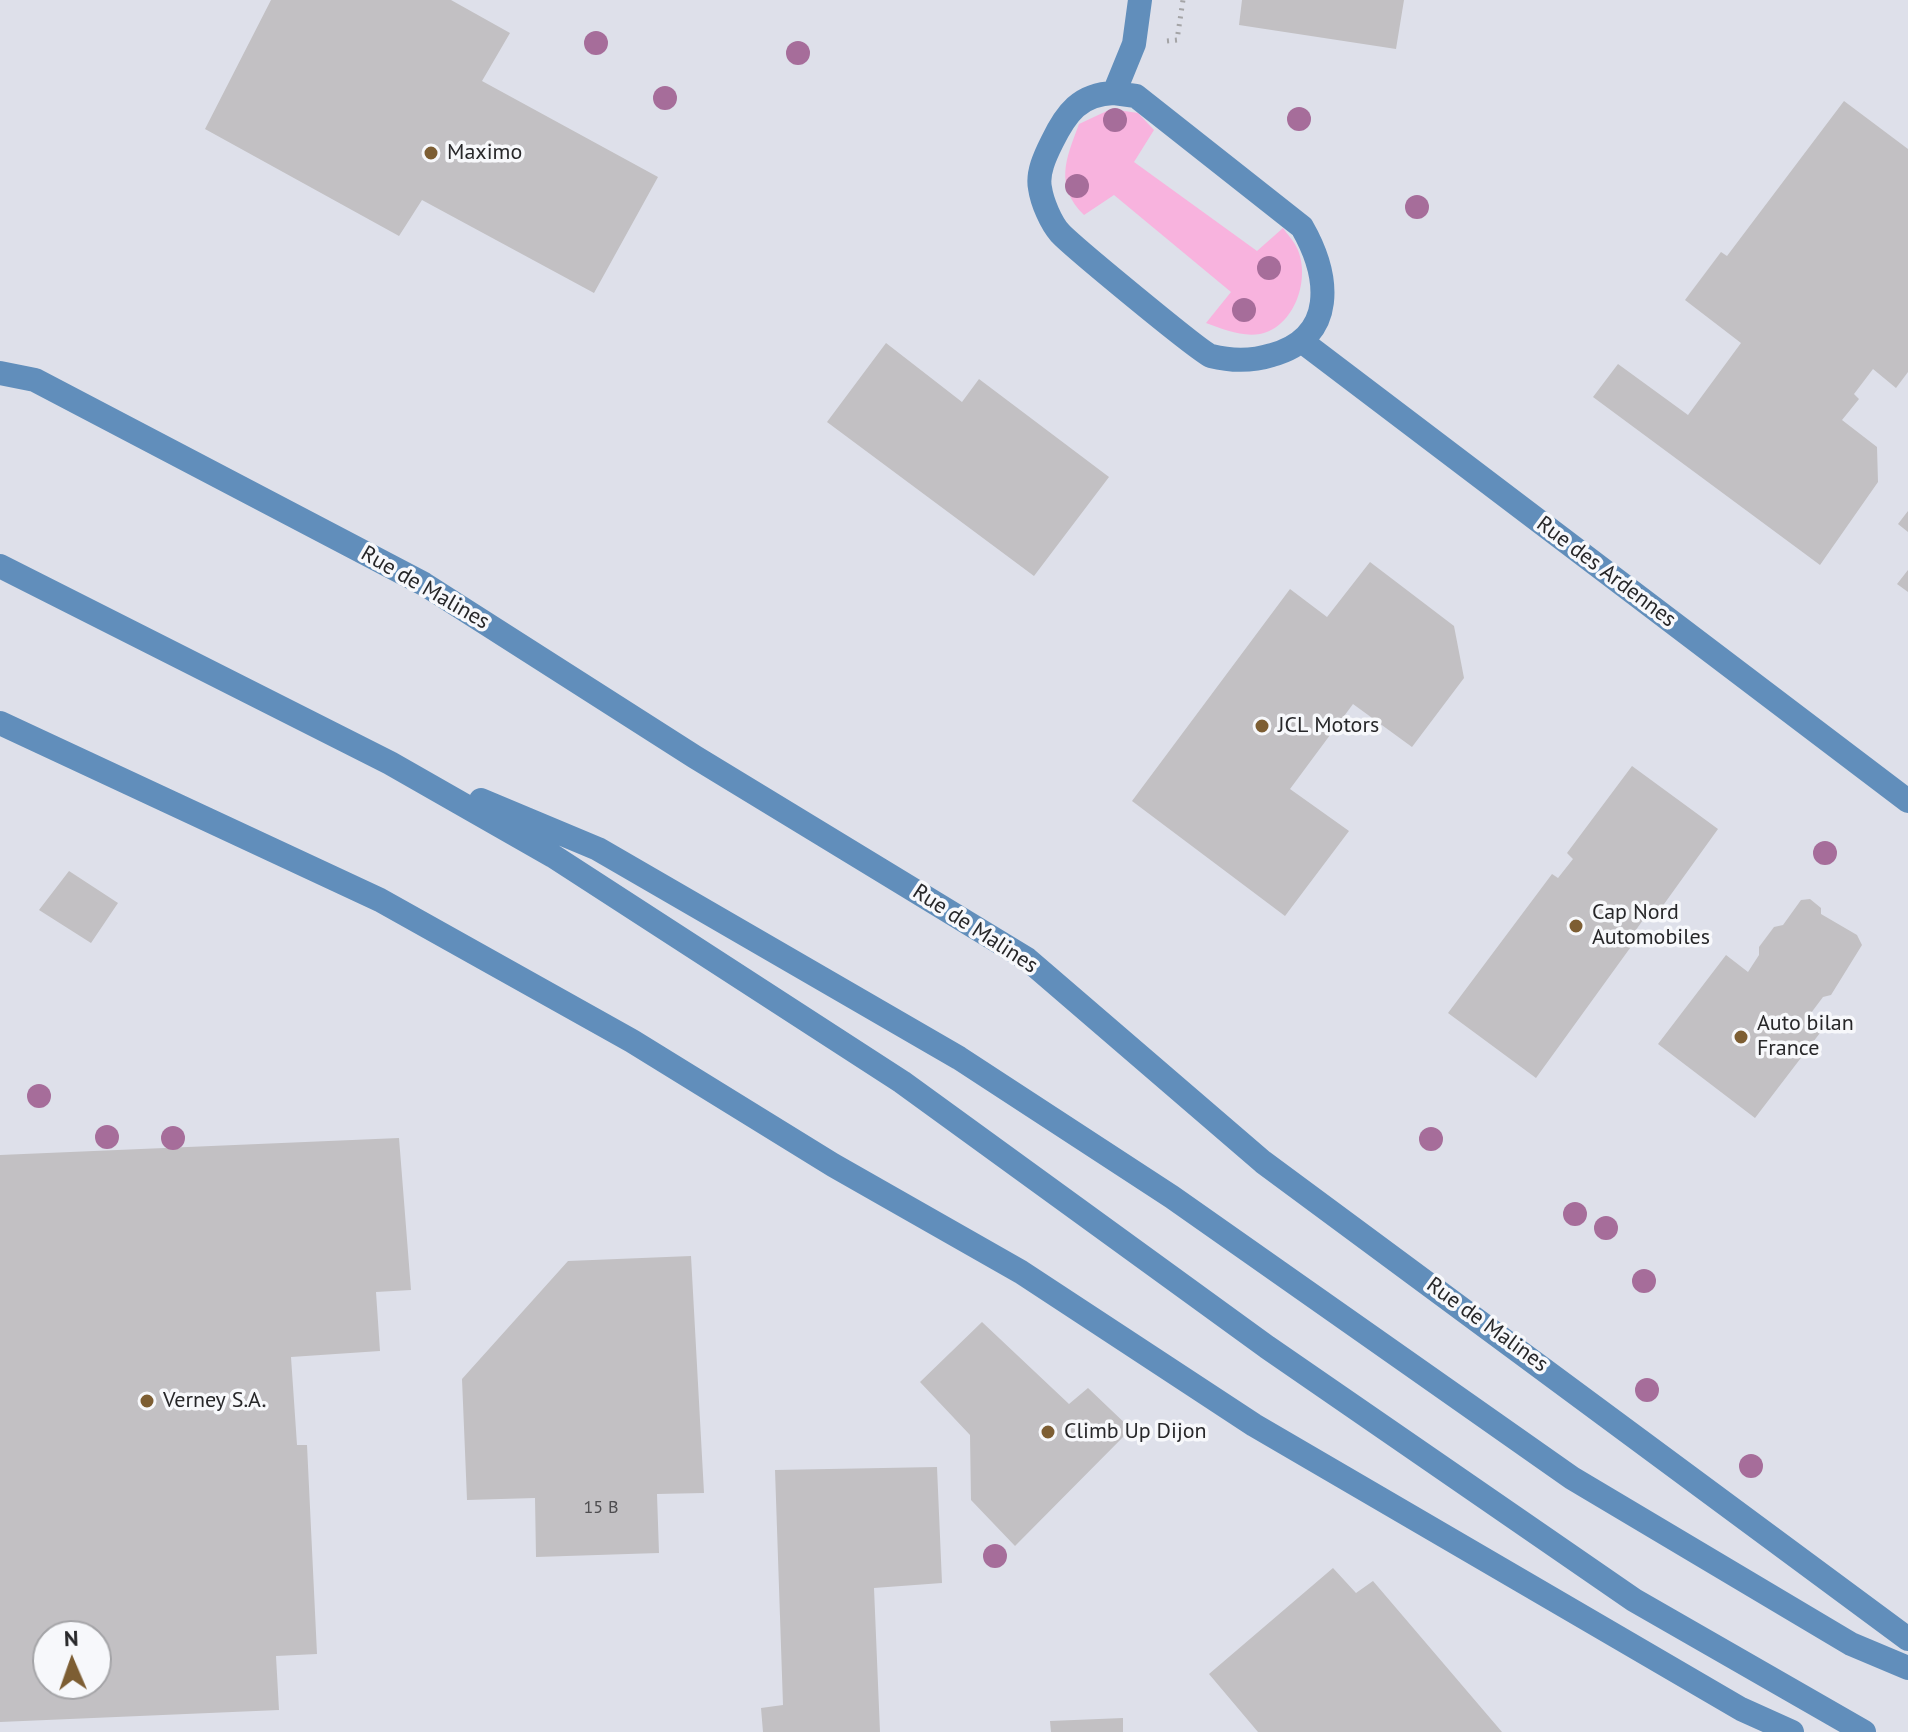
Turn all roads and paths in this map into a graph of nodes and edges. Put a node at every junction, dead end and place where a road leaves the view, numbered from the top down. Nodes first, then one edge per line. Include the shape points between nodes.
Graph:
1 (1140, 0) edge
2 (1114, 93) junction
3 (1304, 343) junction
4 (0, 373) edge
5 (10, 570) edge
6 (0, 723) edge
7 (390, 763) junction
8 (1908, 801) edge
9 (1908, 1639) edge
10 (1908, 1668) edge
11 (1792, 1732) edge
12 (1864, 1732) edge

1 - 2 main road via 1134,44
2 - 3 main road via 1136,96 1302,227 1323,285 1317,320
2 - 3 main road via 1086,97 1069,111 1047,152 1040,188 1059,232 1208,355 1250,360
3 - 8 main road, Rue des Ardennes
4 - 9 main road, Rue de Malines via 35,380 424,584 1027,959 1263,1162
5 - 7 main road
6 - 11 main road via 380,900 632,1041 1021,1272 1254,1425 1741,1709
7 - 10 main road via 598,849 959,1058 1172,1197 1572,1478 1851,1644
7 - 12 main road via 553,856 902,1082 1267,1347 1634,1600

